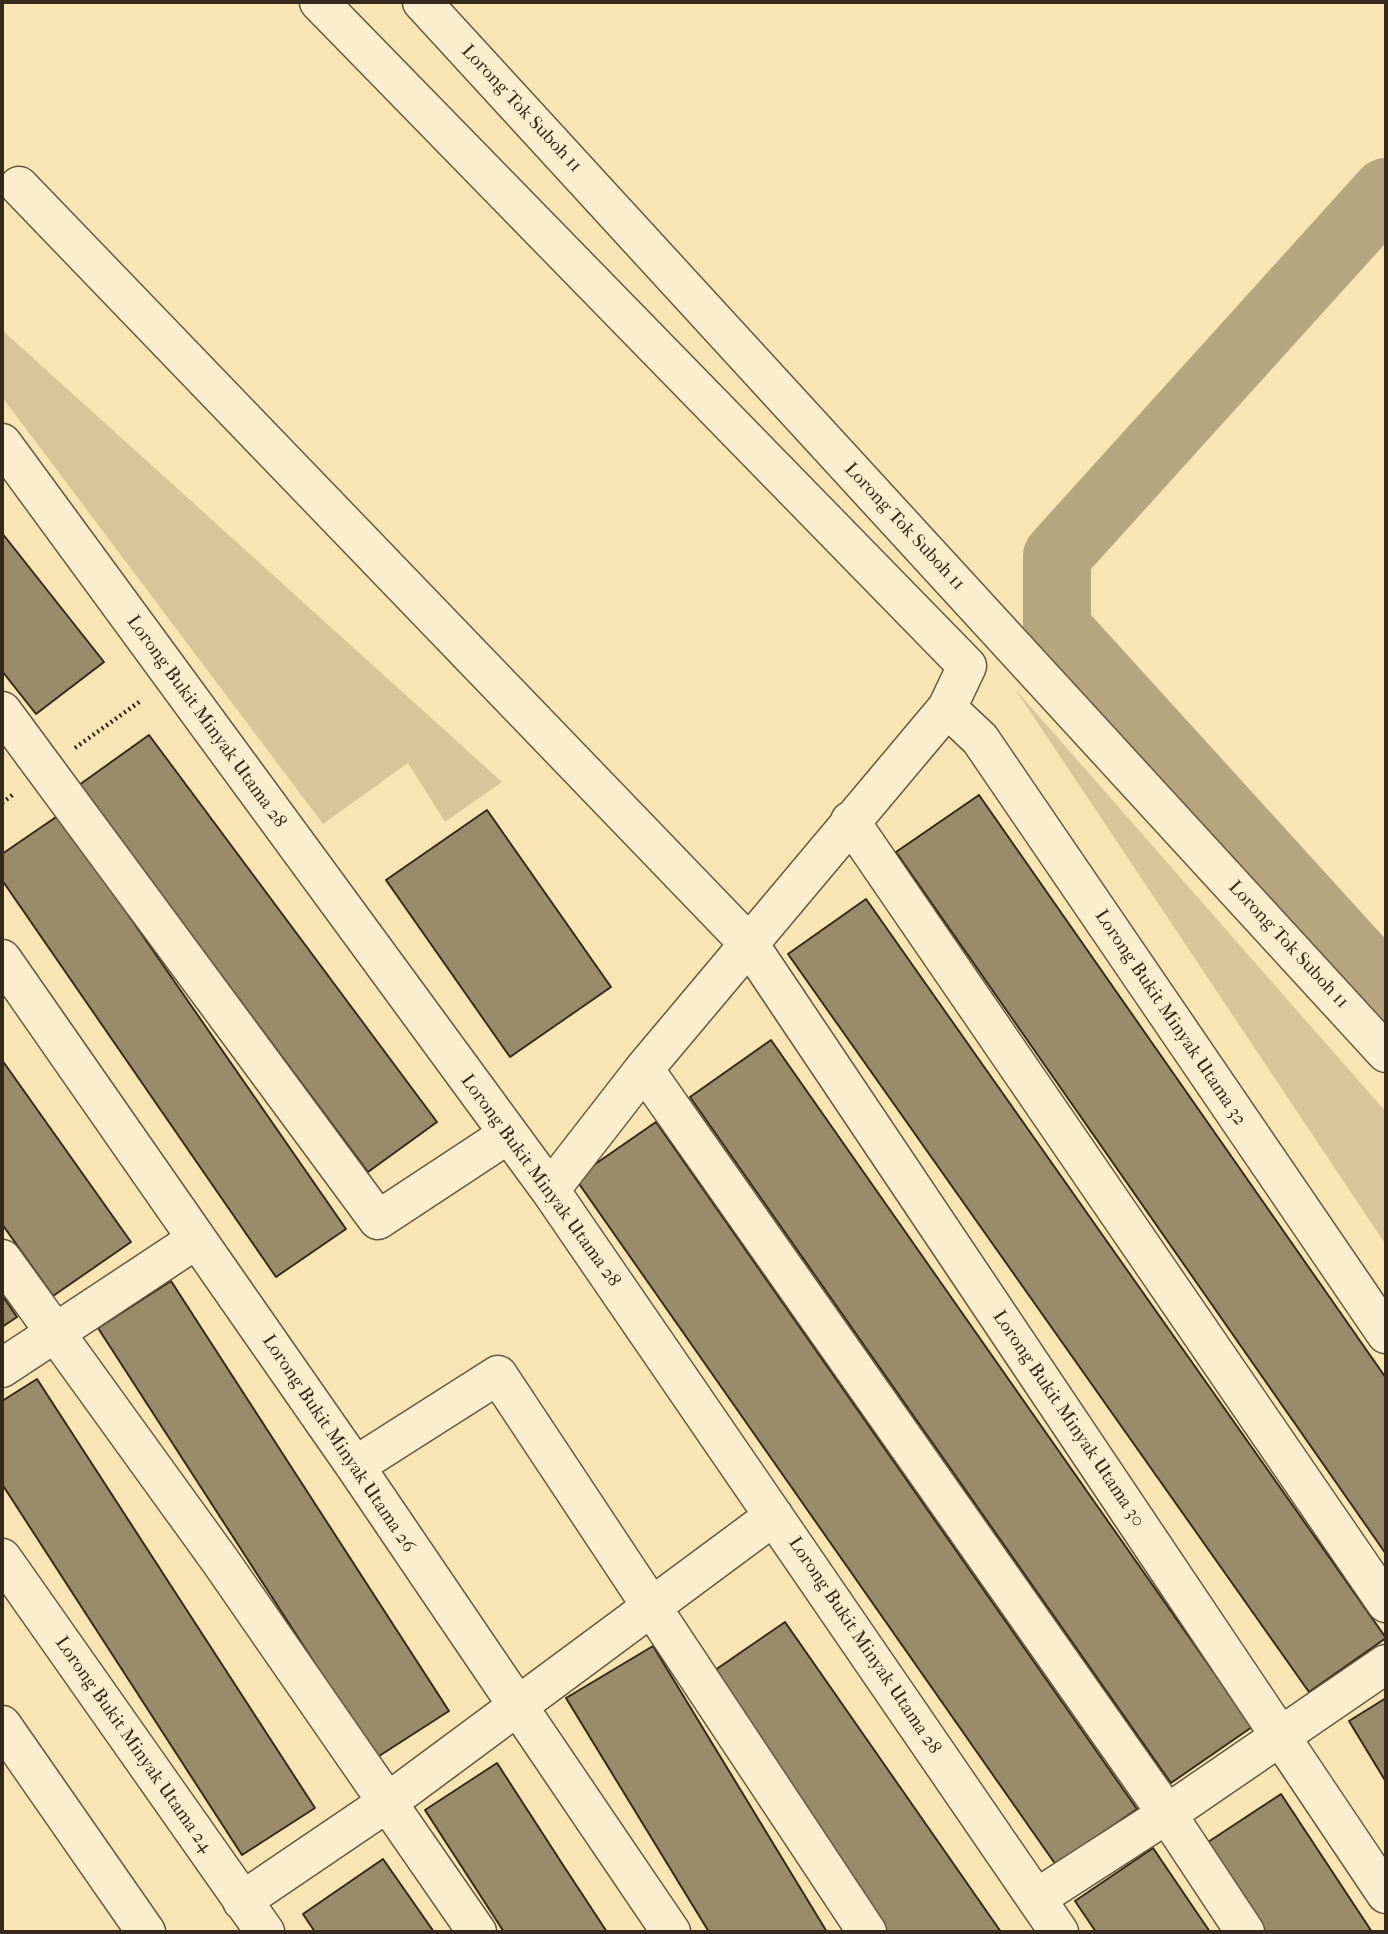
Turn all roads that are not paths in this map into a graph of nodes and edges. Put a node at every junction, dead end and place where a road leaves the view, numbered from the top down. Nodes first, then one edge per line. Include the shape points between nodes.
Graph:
1 (319, 2) edge
2 (422, 2) edge
3 (19, 186) dead end
4 (2, 443) edge
5 (947, 708) junction
6 (2, 711) edge
7 (850, 821) junction
8 (749, 944) junction
9 (2, 959) edge
10 (1386, 1053) edge
11 (644, 1069) junction
12 (507, 1135) junction
13 (550, 1190) junction
14 (197, 1239) junction
15 (2, 1259) edge
16 (55, 1332) junction
17 (1386, 1334) edge
18 (2, 1368) edge
19 (355, 1466) junction
20 (774, 1516) junction
21 (2, 1558) edge
22 (1386, 1602) edge
23 (649, 1606) junction
24 (1386, 1664) edge
25 (516, 1707) junction
26 (2, 1725) edge
27 (1281, 1737) junction
28 (388, 1802) junction
29 (1167, 1814) junction
30 (1386, 1894) edge
31 (1037, 1898) junction
32 (242, 1901) junction
33 (146, 1932) edge
34 (265, 1932) edge
35 (477, 1932) edge
36 (671, 1932) edge
37 (867, 1932) edge
38 (1059, 1932) edge
39 (1245, 1932) edge

1 - 5 street via 967,666
2 - 10 street, Lorong Tok Suboh 11
3 - 8 street, Lorong Bukit Minyak Utama 30
4 - 12 street, Lorong Bukit Minyak Utama 28
5 - 7 street
5 - 17 street, Lorong Bukit Minyak Utama 32 via 980,739
6 - 12 street via 378,1220
7 - 8 street
7 - 22 street
8 - 11 street
8 - 27 street, Lorong Bukit Minyak Utama 30
9 - 14 street, Lorong Bukit Minyak Utama 26
11 - 13 street
11 - 29 street
12 - 13 street, Lorong Bukit Minyak Utama 28
13 - 20 street, Lorong Bukit Minyak Utama 28
14 - 16 street
14 - 19 street, Lorong Bukit Minyak Utama 26
15 - 16 street
16 - 18 street
16 - 28 street
19 - 23 street via 498,1375
19 - 25 street, Lorong Bukit Minyak Utama 26
20 - 23 street
20 - 31 street, Lorong Bukit Minyak Utama 28
21 - 32 street, Lorong Bukit Minyak Utama 24
23 - 25 street
23 - 37 street
24 - 27 street
25 - 28 street
25 - 36 street, Lorong Bukit Minyak Utama 26
26 - 33 street
27 - 29 street
27 - 30 street, Lorong Bukit Minyak Utama 30
28 - 32 street
28 - 35 street
29 - 31 street
29 - 39 street
31 - 38 street, Lorong Bukit Minyak Utama 28
32 - 34 street, Lorong Bukit Minyak Utama 24

